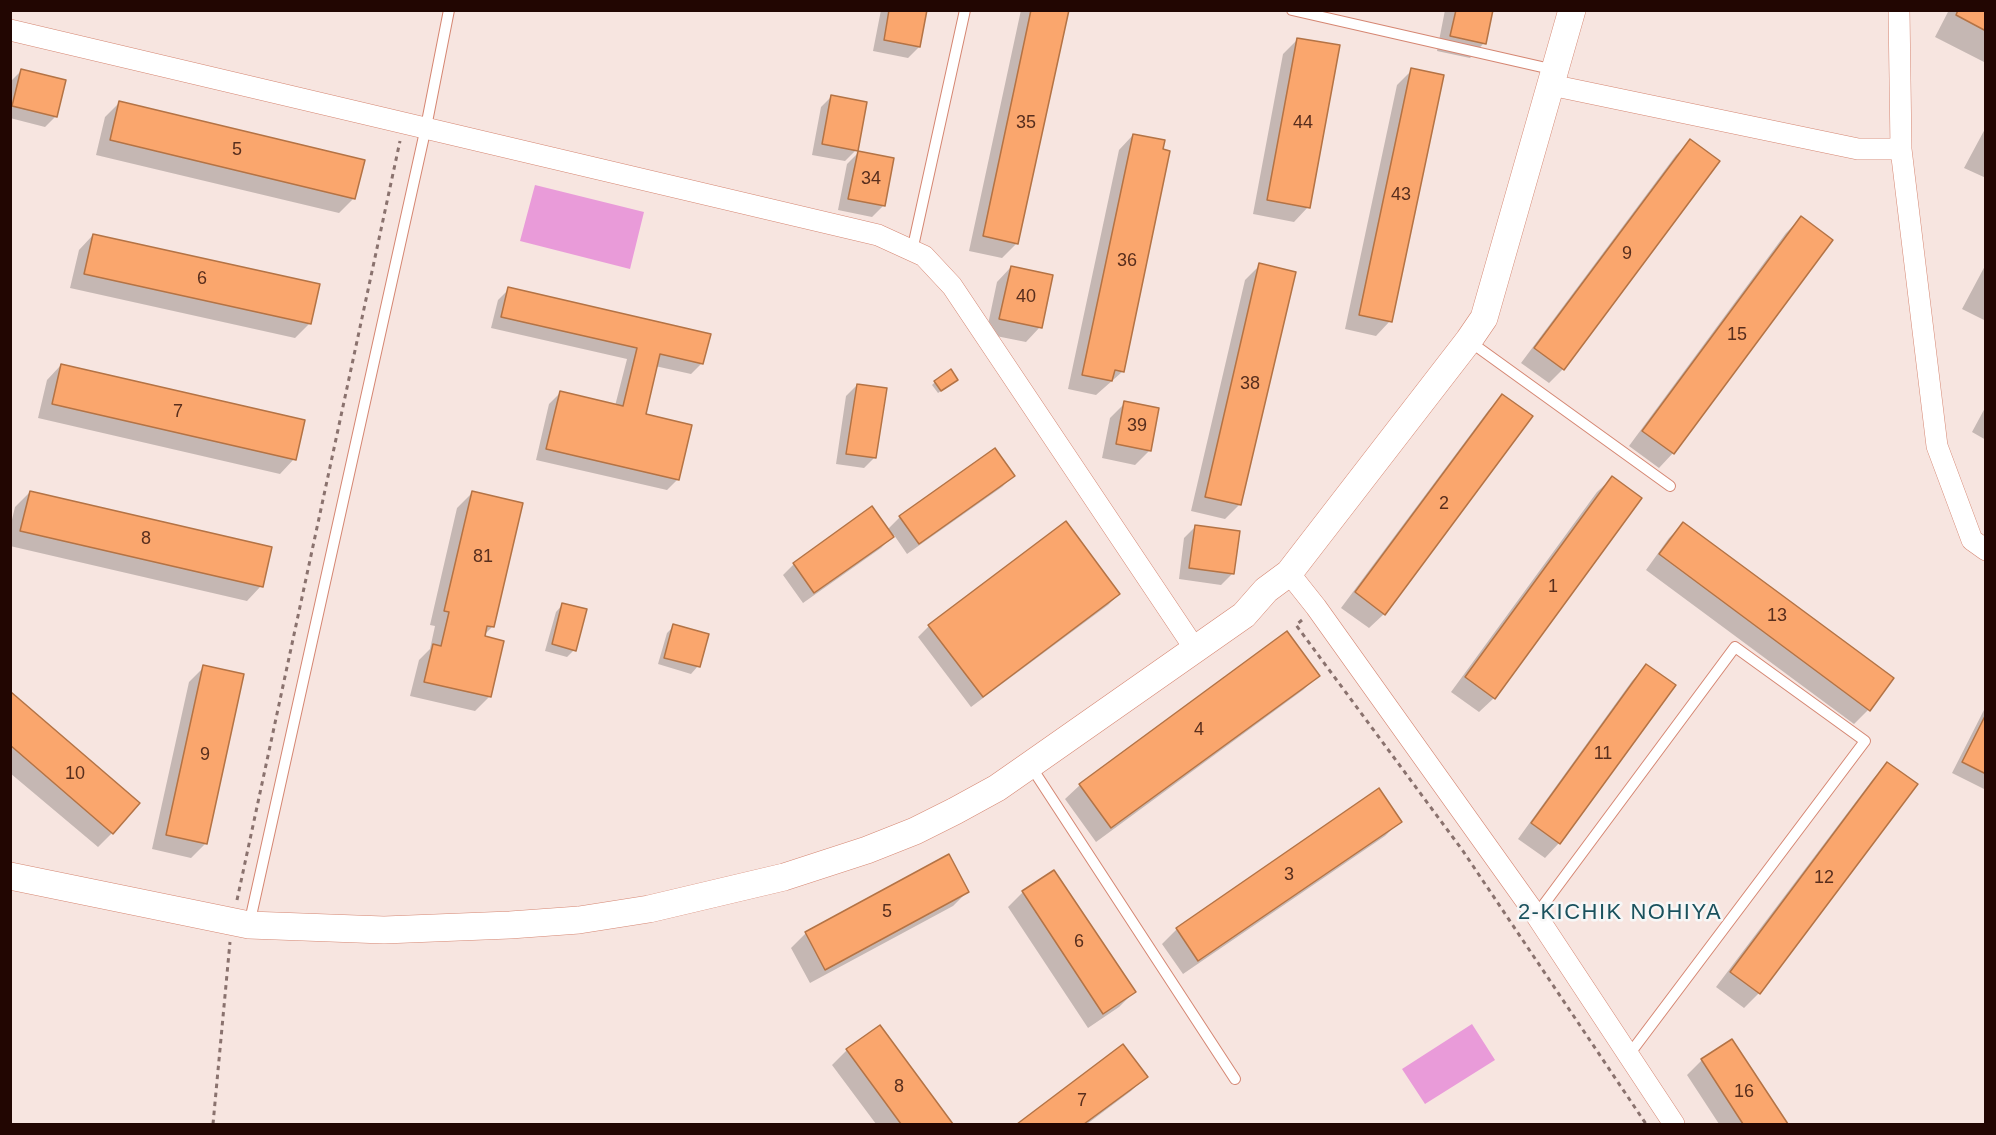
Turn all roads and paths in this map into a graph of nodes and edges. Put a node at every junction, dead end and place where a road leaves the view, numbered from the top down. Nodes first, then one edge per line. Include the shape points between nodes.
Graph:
1 (449, 10) edge
2 (966, 10) edge
3 (1293, 10) edge
4 (1572, 10) edge
5 (1899, 10) edge
6 (10, 30) edge
7 (1553, 78) junction
8 (404, 122) junction
9 (426, 127) junction
10 (1901, 149) junction
11 (912, 251) junction
12 (1468, 340) junction
13 (1670, 486) dead end
14 (1986, 550) edge
15 (1289, 573) junction
16 (1316, 607) junction
17 (1195, 649) junction
18 (1030, 765) junction
19 (10, 876) edge
20 (1536, 915) junction
21 (241, 923) junction
22 (1628, 1056) junction
23 (1235, 1079) dead end
24 (213, 1125) edge
25 (1646, 1125) edge
26 (1674, 1125) edge

1 - 9 lane
2 - 11 lane
3 - 7 lane
4 - 7 street
5 - 10 street
6 - 8 street
7 - 10 street via 1858,149
7 - 12 street via 1484,318
8 - 9 street
8 - 21 path
9 - 11 street via 878,235
9 - 21 lane
10 - 14 street via 1936,446 1972,540
11 - 17 street via 924,256 952,286
12 - 13 lane
12 - 15 street
15 - 16 street
15 - 17 street via 1266,590 1244,615
16 - 20 street
16 - 25 path via 1296,625 1463,851
17 - 18 street
18 - 21 street via 955,811 867,850 784,877 650,909 579,920 384,930
18 - 23 lane
19 - 21 street
20 - 22 street
20 - 22 lane via 1735,647 1865,741
21 - 24 path
22 - 26 street

